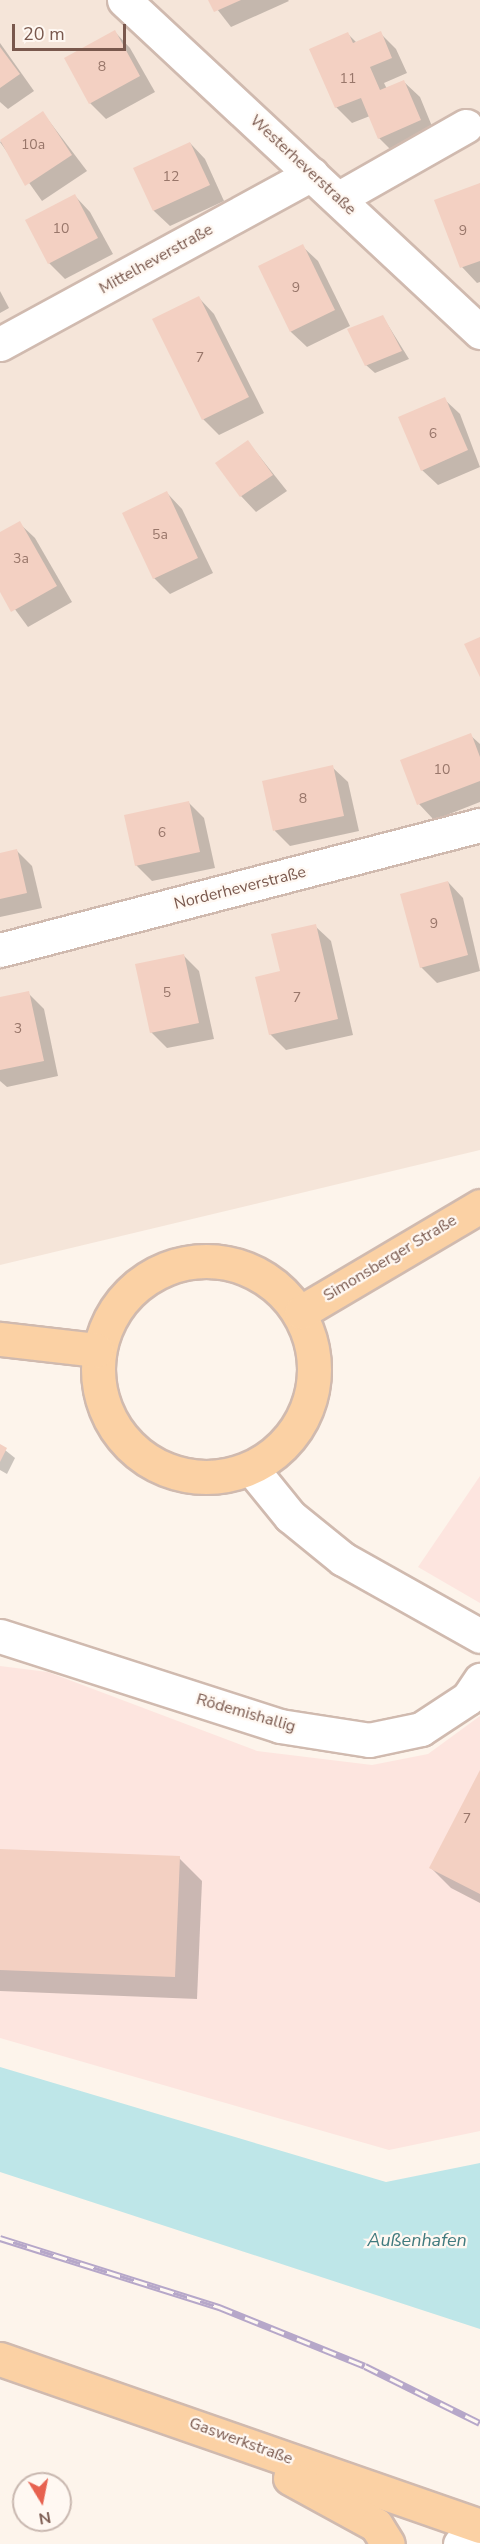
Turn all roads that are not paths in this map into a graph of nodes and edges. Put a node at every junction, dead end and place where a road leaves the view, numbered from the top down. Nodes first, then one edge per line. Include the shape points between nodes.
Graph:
1 (124, 0) edge
2 (466, 126) dead end
3 (312, 174) junction
4 (339, 198) junction
5 (480, 332) edge
6 (0, 344) edge
7 (480, 825) edge
8 (0, 950) edge
9 (480, 1206) edge
10 (301, 1312) junction
11 (0, 1339) edge
12 (96, 1350) junction
13 (251, 1468) junction
14 (0, 1636) edge
15 (480, 1636) edge
16 (480, 1680) edge
17 (0, 2359) edge
18 (47, 2371) junction
19 (480, 2526) edge
20 (480, 2538) edge
21 (388, 2544) edge
22 (460, 2544) edge

1 - 3 street, Westerheverstraße
2 - 4 street
3 - 4 street, Westerheverstraße
3 - 6 street, Mittelheverstraße
4 - 5 street, Westerheverstraße
7 - 8 street, Norderheverstraße
9 - 10 main road, Simonsberger Straße
10 - 12 main road via 258,1274 220,1261 180,1263 143,1280 116,1309
10 - 13 main road via 315,1373 306,1412 285,1445
11 - 12 main road
12 - 13 main road via 98,1386 112,1423 137,1454 173,1473 203,1477
13 - 15 street via 290,1516 343,1558
14 - 16 street, Rödemishallig via 280,1726 369,1740 421,1729 468,1698
17 - 18 main road, Gaswerkstraße
18 - 19 main road, Gaswerkstraße
18 - 21 main road via 334,2499 376,2525
20 - 22 street

